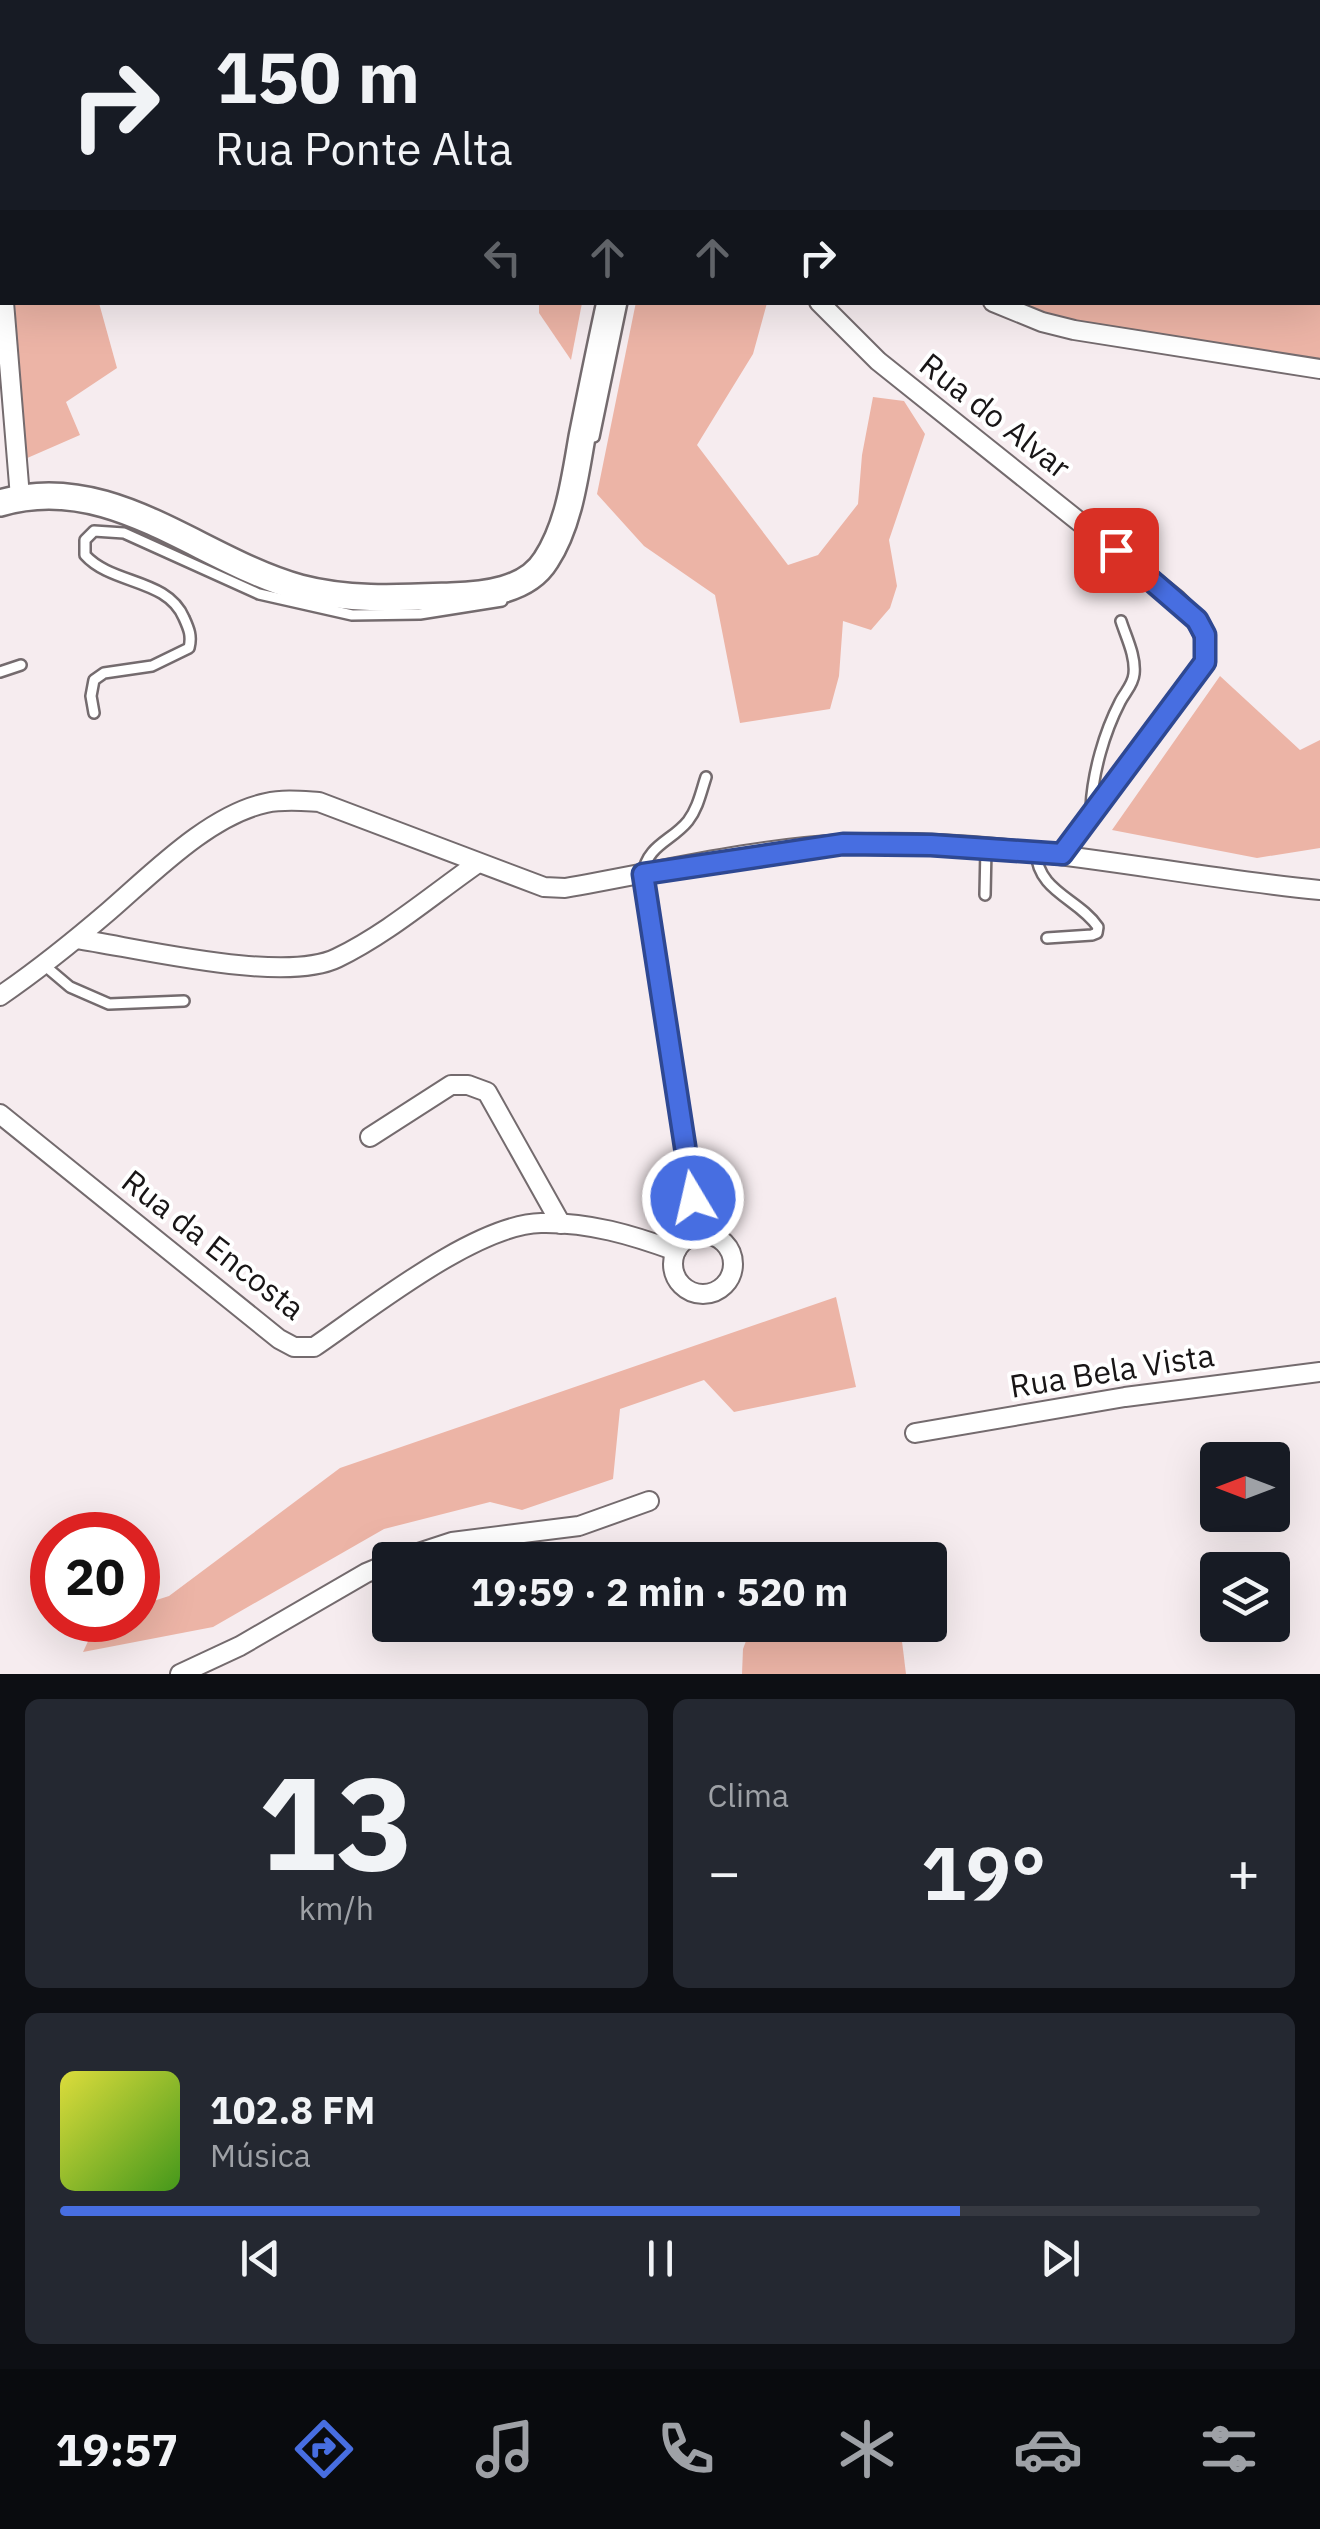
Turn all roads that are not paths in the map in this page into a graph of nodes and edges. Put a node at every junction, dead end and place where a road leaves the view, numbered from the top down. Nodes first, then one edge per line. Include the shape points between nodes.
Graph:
1 (4, 305) edge
2 (609, 305) edge
3 (621, 305) edge
4 (822, 305) edge
5 (1000, 305) edge
6 (1320, 368) edge
7 (10, 500) edge
8 (1121, 621) dead end
9 (21, 665) dead end
10 (0, 672) edge
11 (94, 713) dead end
12 (706, 777) dead end
13 (1090, 818) junction
14 (986, 848) junction
15 (1036, 852) junction
16 (1062, 854) junction
17 (478, 863) junction
18 (643, 874) junction
19 (1320, 890) edge
20 (985, 895) dead end
21 (77, 938) junction
22 (1046, 938) dead end
23 (44, 964) junction
24 (0, 996) edge
25 (184, 1001) dead end
26 (0, 1114) edge
27 (370, 1137) dead end
28 (561, 1224) junction
29 (699, 1234) junction
30 (676, 1251) junction
31 (1320, 1372) edge
32 (915, 1433) dead end
33 (648, 1501) dead end
34 (452, 1542) edge
35 (372, 1570) edge
36 (180, 1674) edge

1 - 7 street
2 - 7 street via 558,538 545,563 511,588 468,596 338,596 250,570 108,504 66,495
3 - 11 lane via 601,411 561,553 530,592 492,605 420,614 352,614 259,594 124,533 94,531 85,540 85,554 95,566 168,595 191,636 189,648 152,666 94,680
4 - 13 street, Rua do Alvar via 878,361 1176,599 1205,635 1205,662
5 - 6 street via 1074,330
8 - 13 lane via 1134,680 1099,760
9 - 10 lane
12 - 18 lane via 692,816 650,851
13 - 16 street, Rua do Alvar
14 - 15 street
14 - 18 street via 843,844
14 - 20 lane
15 - 16 street
15 - 22 lane via 1037,868 1050,887 1087,910 1098,927 1092,935
16 - 19 street
17 - 18 street via 544,887
17 - 21 street via 334,960 304,968 258,967
17 - 21 street via 320,802 264,803 189,842
18 - 29 lane
21 - 23 street
23 - 24 street
23 - 25 lane via 70,987 109,1004
26 - 28 street, Rua da Encosta via 294,1347 314,1347 475,1240 538,1223
27 - 28 street via 451,1085 487,1092
28 - 30 street, Rua da Encosta via 624,1232
29 - 30 street
29 - 30 street via 720,1239 733,1258 721,1289 688,1291 674,1273
31 - 32 street, Rua Bela Vista
33 - 34 street via 580,1526
35 - 36 street

